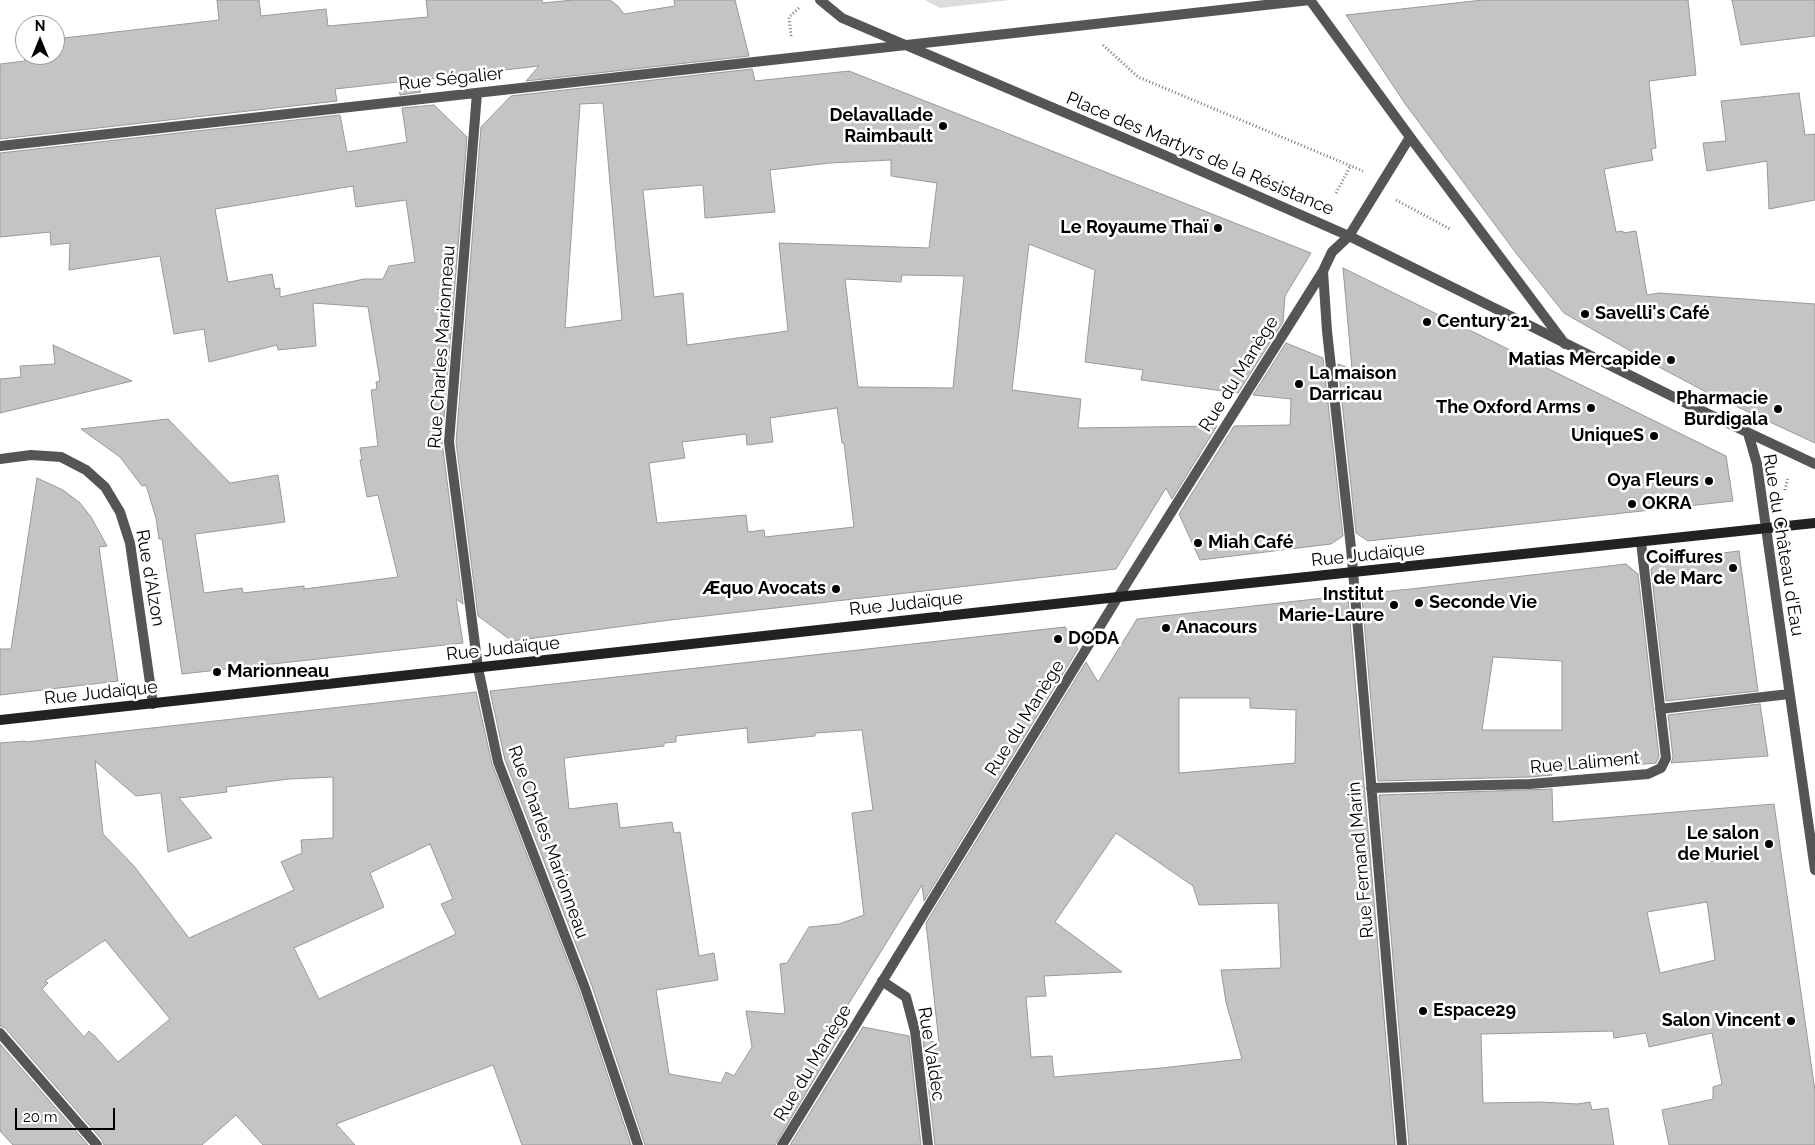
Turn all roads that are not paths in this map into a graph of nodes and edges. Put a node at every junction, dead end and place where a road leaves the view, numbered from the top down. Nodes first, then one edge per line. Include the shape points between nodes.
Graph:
1 (820, 0) edge
2 (1310, 0) edge
3 (905, 45) junction
4 (477, 93) junction
5 (1410, 137) junction
6 (0, 146) edge
7 (1349, 236) junction
8 (1323, 271) junction
9 (1565, 344) junction
10 (1748, 433) junction
11 (0, 459) edge
12 (1815, 464) edge
13 (1815, 523) edge
14 (1766, 528) junction
15 (1641, 542) junction
16 (1353, 573) junction
17 (1118, 597) junction
18 (478, 668) junction
19 (1789, 694) junction
20 (153, 704) junction
21 (1660, 709) junction
22 (0, 720) edge
23 (1371, 788) junction
24 (1815, 870) edge
25 (882, 981) junction
26 (0, 1033) edge
27 (97, 1145) edge
28 (638, 1145) edge
29 (782, 1145) edge
30 (928, 1145) edge
31 (1402, 1145) edge

1 - 3 street, Place des Martyrs de la Résistance via 842,18
2 - 3 street, Rue Ségalier
2 - 5 street, Place des Martyrs de la Résistance
3 - 4 street, Rue Ségalier
3 - 7 street, Place des Martyrs de la Résistance
4 - 6 street, Rue Ségalier
4 - 18 street, Rue Charles Marionneau via 450,442
5 - 7 street, Rue du Manège
5 - 9 street, Place des Martyrs de la Résistance
7 - 8 street, Rue du Manège via 1332,252
7 - 9 street, Place des Martyrs de la Résistance
8 - 16 street, Rue Fernand Marin
8 - 17 street, Rue du Manège
9 - 10 street, Place des Martyrs de la Résistance
10 - 12 street, Place des Martyrs de la Résistance
10 - 14 street, Rue du Château d'Eau via 1757,464
11 - 20 street, Rue d'Alzon via 31,455 61,457 86,470 105,487 120,512 130,543
13 - 14 main road, Rue Judaïque
14 - 15 main road, Rue Judaïque
14 - 19 street, Rue du Château d'Eau
15 - 16 main road, Rue Judaïque
15 - 21 street, Rue Laliment
16 - 17 main road, Rue Judaïque
16 - 23 street, Rue Fernand Marin
17 - 18 main road, Rue Judaïque
17 - 25 street, Rue du Manège
18 - 20 main road, Rue Judaïque
18 - 28 street, Rue Charles Marionneau via 498,762 585,988
19 - 21 street
19 - 24 street, Rue du Château d'Eau
20 - 22 main road, Rue Judaïque
21 - 23 street, Rue Laliment via 1666,758 1661,768 1648,774 1530,784
23 - 31 street, Rue Fernand Marin
25 - 29 street, Rue du Manège
25 - 30 street, Rue Valdec via 906,997 915,1031
26 - 27 street

